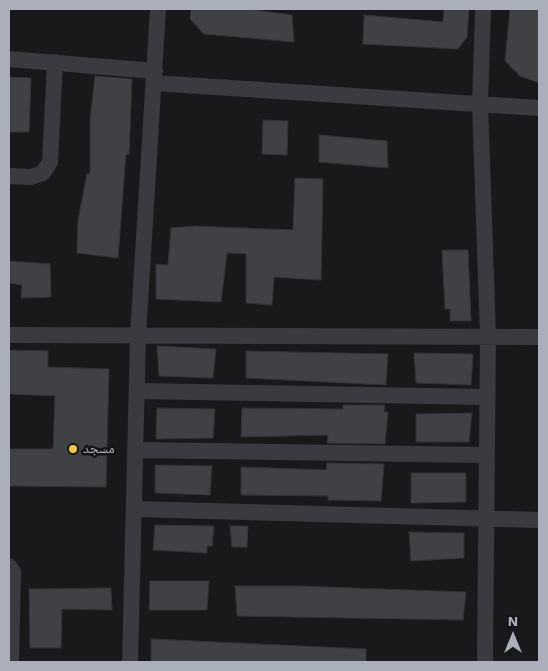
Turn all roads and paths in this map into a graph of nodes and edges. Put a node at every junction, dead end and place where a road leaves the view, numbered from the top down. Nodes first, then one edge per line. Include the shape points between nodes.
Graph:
1 (158, 9) edge
2 (483, 9) edge
3 (9, 59) edge
4 (55, 62) junction
5 (155, 77) junction
6 (480, 104) junction
7 (539, 108) edge
8 (9, 176) edge
9 (9, 335) edge
10 (138, 336) junction
11 (488, 336) junction
12 (539, 337) edge
13 (138, 391) junction
14 (486, 397) junction
15 (136, 450) junction
16 (486, 454) junction
17 (135, 509) junction
18 (486, 520) junction
19 (539, 520) edge
20 (9, 566) edge
21 (12, 662) edge
22 (130, 662) edge
23 (485, 662) edge

1 - 5 street
2 - 6 street
3 - 4 street
4 - 5 street
4 - 8 street via 50,162 43,173 31,177
5 - 6 street
5 - 10 street
6 - 7 street
6 - 11 street
9 - 10 street
10 - 11 street
10 - 13 street
11 - 12 street
11 - 14 street
13 - 14 street
13 - 15 street
14 - 16 street
15 - 16 street
15 - 17 street
16 - 18 street
17 - 18 street
17 - 22 street
18 - 19 street
18 - 23 street
20 - 21 street via 13,572

